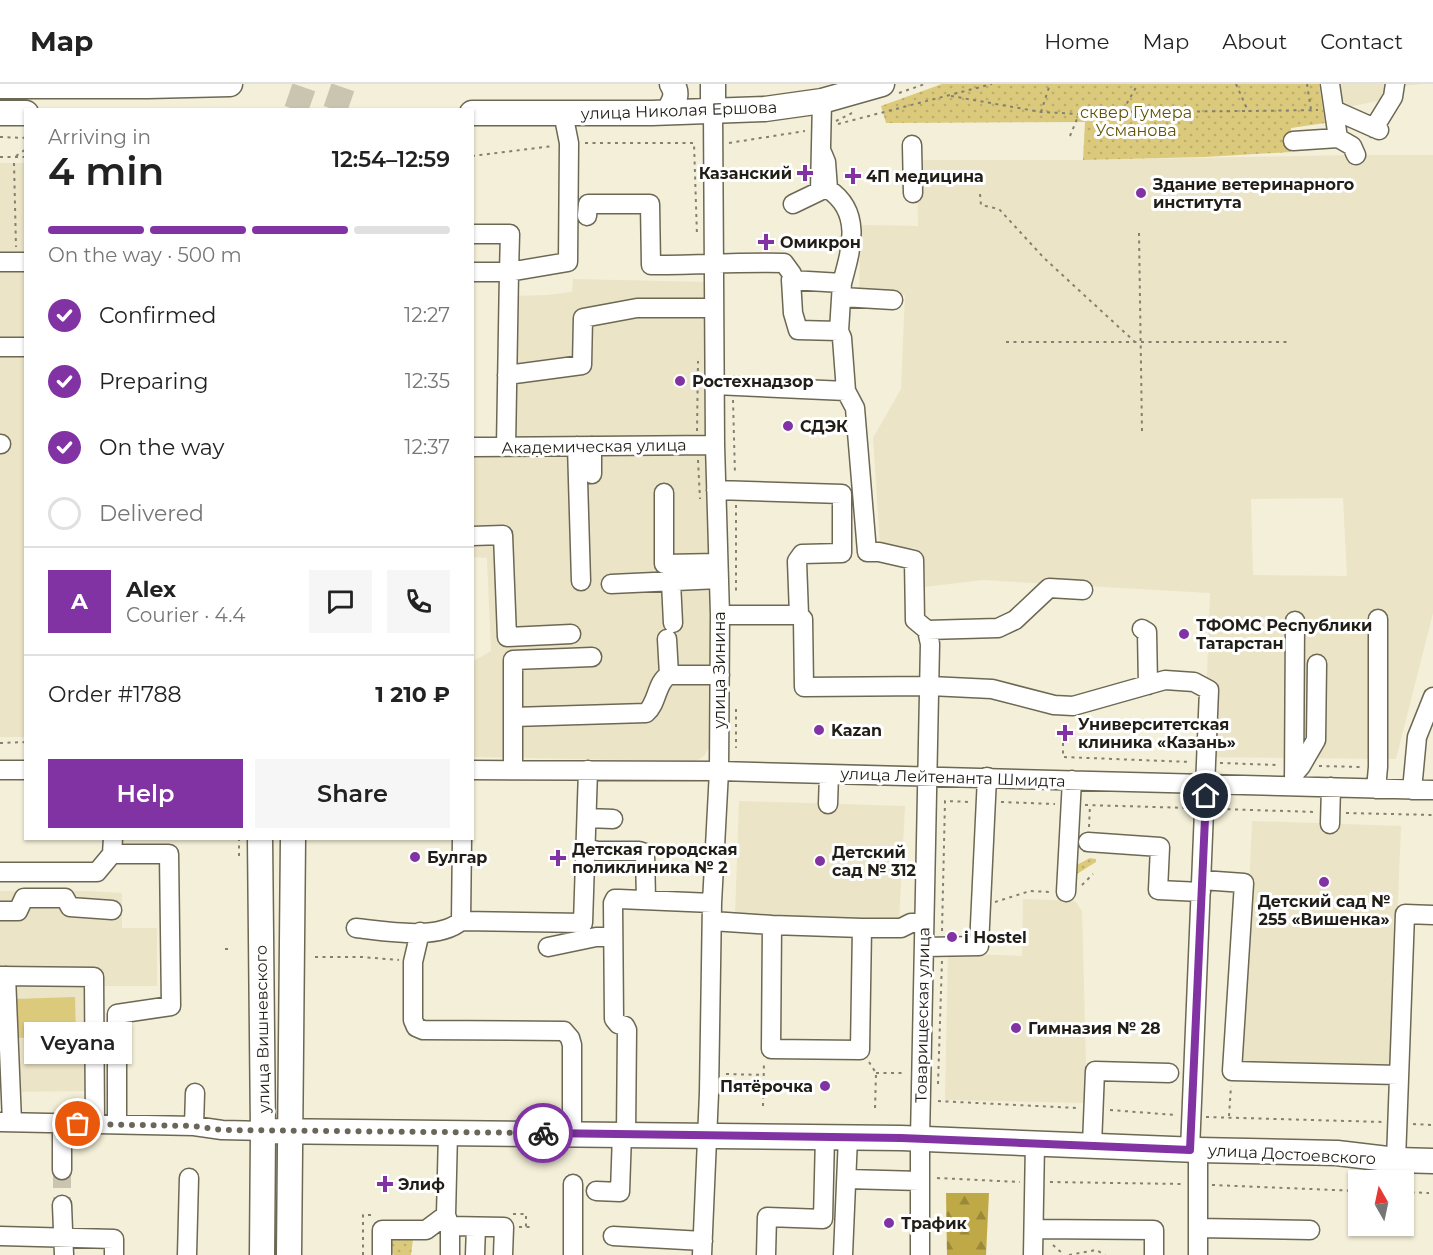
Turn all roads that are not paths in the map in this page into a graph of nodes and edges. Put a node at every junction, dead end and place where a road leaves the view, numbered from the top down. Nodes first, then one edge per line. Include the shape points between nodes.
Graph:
1 (218, 84) edge
2 (230, 84) edge
3 (672, 84) edge
4 (713, 84) edge
5 (882, 84) edge
6 (1330, 84) edge
7 (1395, 84) edge
8 (52, 85) edge
9 (0, 86) edge
10 (822, 101) junction
11 (713, 110) junction
12 (1334, 110) junction
13 (668, 112) junction
14 (0, 113) edge
15 (24, 113) edge
16 (474, 113) edge
17 (563, 113) junction
18 (1338, 138) junction
19 (1293, 141) dead end
20 (912, 145) dead end
21 (821, 150) junction
22 (1356, 155) dead end
23 (913, 193) dead end
24 (794, 204) dead end
25 (587, 216) dead end
26 (474, 234) edge
27 (714, 263) junction
28 (474, 272) edge
29 (508, 272) junction
30 (791, 280) junction
31 (842, 290) junction
32 (893, 300) dead end
33 (714, 308) junction
34 (839, 331) junction
35 (0, 347) edge
36 (24, 347) edge
37 (507, 375) junction
38 (723, 385) junction
39 (846, 391) junction
40 (715, 445) junction
41 (584, 446) junction
42 (474, 447) edge
43 (506, 447) junction
44 (592, 474) dead end
45 (716, 490) junction
46 (664, 493) dead end
47 (474, 536) edge
48 (842, 552) junction
49 (867, 552) junction
50 (718, 571) junction
51 (581, 581) dead end
52 (671, 582) junction
53 (611, 584) dead end
54 (1083, 590) dead end
55 (728, 615) junction
56 (799, 615) junction
57 (1378, 619) dead end
58 (1295, 621) dead end
59 (1142, 629) dead end
60 (927, 630) junction
61 (571, 634) dead end
62 (592, 657) dead end
63 (1317, 664) dead end
64 (669, 675) junction
65 (720, 675) junction
66 (1148, 685) junction
67 (930, 686) junction
68 (1433, 697) edge
69 (513, 717) junction
70 (0, 770) edge
71 (24, 770) edge
72 (474, 770) edge
73 (513, 770) junction
74 (588, 770) junction
75 (719, 771) junction
76 (1296, 773) junction
77 (829, 774) junction
78 (926, 776) junction
79 (987, 777) junction
80 (1072, 780) junction
81 (1206, 784) junction
82 (1331, 788) junction
83 (1376, 789) junction
84 (1412, 790) junction
85 (1433, 790) edge
86 (828, 804) dead end
87 (586, 819) junction
88 (613, 819) dead end
89 (1330, 824) dead end
90 (260, 840) edge
91 (293, 840) edge
92 (462, 840) edge
93 (1088, 843) road end
94 (113, 847) edge
95 (586, 848) junction
96 (0, 872) edge
97 (1202, 886) junction
98 (1066, 892) road end
99 (646, 900) junction
100 (112, 910) dead end
101 (0, 911) edge
102 (712, 912) junction
103 (1433, 915) edge
104 (461, 921) junction
105 (924, 923) junction
106 (772, 925) junction
107 (356, 928) dead end
108 (862, 928) junction
109 (420, 932) junction
110 (612, 937) junction
111 (548, 947) dead end
112 (933, 947) junction
113 (3, 976) edge
114 (1169, 1074) dead end
115 (1399, 1075) junction
116 (195, 1093) dead end
117 (6, 1122) edge
118 (62, 1124) junction
119 (95, 1124) junction
120 (117, 1124) junction
121 (194, 1126) junction
122 (263, 1131) junction
123 (290, 1131) junction
124 (448, 1132) junction
125 (572, 1133) junction
126 (624, 1134) junction
127 (707, 1134) junction
128 (837, 1137) junction
129 (920, 1139) junction
130 (1035, 1143) junction
131 (1092, 1145) junction
132 (1194, 1150) junction
133 (1396, 1160) junction
134 (1433, 1161) edge
135 (62, 1170) tunnel mouth
136 (189, 1178) dead end
137 (846, 1179) junction
138 (929, 1180) junction
139 (573, 1184) dead end
140 (596, 1191) dead end
141 (62, 1205) tunnel mouth
142 (448, 1221) junction
143 (476, 1227) junction
144 (1198, 1228) junction
145 (1034, 1229) junction
146 (1310, 1230) dead end
147 (0, 1236) edge
148 (613, 1236) dead end
149 (64, 1246) edge
150 (703, 1248) edge
151 (114, 1255) edge
152 (187, 1255) edge
153 (262, 1255) edge
154 (288, 1255) edge
155 (382, 1255) edge
156 (450, 1255) edge
157 (476, 1255) edge
158 (503, 1255) edge
159 (573, 1255) edge
160 (766, 1255) edge
161 (843, 1255) edge
162 (920, 1255) edge
163 (1034, 1255) edge
164 (1154, 1255) edge
165 (1198, 1255) edge

1 - 2 main road
1 - 8 main road
3 - 13 main road via 675,101
4 - 11 main road, улица Зинина
5 - 10 main road, улица Николая Ершова
6 - 12 street
7 - 12 street via 1393,97 1376,129
8 - 9 main road
10 - 11 main road, улица Николая Ершова via 765,109
10 - 21 street
11 - 13 main road, улица Николая Ершова
11 - 27 street, улица Зинина
12 - 18 street
13 - 17 main road, улица Николая Ершова
14 - 15 main road
16 - 17 main road, улица Николая Ершова
17 - 29 street via 569,144 568,262
18 - 19 street
18 - 22 street via 1352,146
20 - 23 street
21 - 24 street via 820,190
21 - 31 street via 828,189 840,196 851,217 851,250
25 - 27 street via 588,204 650,204 651,265
26 - 29 street via 510,234
27 - 30 street via 784,263 792,274
27 - 33 street, улица Зинина
28 - 29 street
29 - 37 street
30 - 31 street
30 - 34 street via 798,330
31 - 32 street
31 - 34 street
33 - 37 street via 637,308 583,318 582,365
33 - 38 street, улица Зинина
34 - 39 street
35 - 36 street
37 - 43 street
38 - 39 street
38 - 40 street, улица Зинина
39 - 49 street via 855,408 859,496
40 - 41 street, Академическая улица
40 - 45 street, улица Зинина
41 - 43 street, Академическая улица
41 - 44 street
41 - 51 street
42 - 43 street, Академическая улица
45 - 48 street via 842,494
45 - 50 street, улица Зинина
46 - 50 street via 664,564
47 - 61 street via 503,535 507,636
48 - 49 street
48 - 56 street via 802,554 797,561
49 - 60 street via 914,560 915,620
50 - 52 street
50 - 55 street, улица Зинина
52 - 53 street
52 - 64 street
54 - 60 street via 1049,588 1015,620 998,628
55 - 56 street
55 - 65 street, улица Зинина
56 - 67 street via 803,620 804,687
57 - 83 street
58 - 76 street
59 - 66 street via 1147,632
60 - 67 street, Товарищеская улица
62 - 69 street via 513,660
63 - 76 street via 1316,740
64 - 65 street
64 - 69 street via 663,678 652,708 646,713
65 - 75 street, улица Зинина
66 - 67 street via 1073,706 992,689
66 - 81 street via 1165,680 1194,682 1209,690
67 - 78 street, Товарищеская улица
68 - 84 street via 1417,737
69 - 73 street
70 - 71 street
72 - 73 street, улица Лейтенанта Шмидта
73 - 74 street, улица Лейтенанта Шмидта
74 - 75 street, улица Лейтенанта Шмидта
74 - 87 street
75 - 77 street, улица Лейтенанта Шмидта
75 - 102 street, улица Зинина
76 - 81 street, улица Лейтенанта Шмидта
76 - 82 street, улица Лейтенанта Шмидта
77 - 78 street, улица Лейтенанта Шмидта
77 - 86 street
78 - 79 street, улица Лейтенанта Шмидта
78 - 105 street, Товарищеская улица
79 - 80 street, улица Лейтенанта Шмидта
79 - 112 street via 979,946
80 - 81 street, улица Лейтенанта Шмидта
80 - 98 street
81 - 97 street
82 - 83 street, улица Лейтенанта Шмидта
82 - 89 street
83 - 84 street, улица Лейтенанта Шмидта
84 - 85 street, улица Лейтенанта Шмидта
87 - 88 street
87 - 95 street
90 - 122 main road, улица Вишневского
91 - 123 main road, улица Вишневского
92 - 104 street
93 - 97 street via 1160,847 1158,890
94 - 96 street via 97,872
94 - 120 street via 170,854 171,1006 117,1014
95 - 99 street via 645,853
95 - 104 street via 583,923
97 - 115 street via 1244,883 1232,1071
97 - 132 street
99 - 102 street
99 - 110 street via 615,899
100 - 101 street via 70,907 66,898 24,898 18,911
102 - 106 street
102 - 127 street, улица Зинина
103 - 115 street via 1405,914
104 - 109 street via 454,927
105 - 108 street via 901,928
105 - 112 street, Товарищеская улица
106 - 108 street
106 - 108 street via 771,1049 861,1050
107 - 109 street
109 - 125 street via 413,962 413,1020 419,1029 558,1030 567,1034 572,1045
110 - 111 street
110 - 126 street via 614,1018 627,1030
112 - 129 street, Товарищеская улица
113 - 117 street
113 - 119 street via 94,977
114 - 131 street via 1095,1071
115 - 133 street
116 - 121 street
117 - 118 street, улица Достоевского
118 - 119 street, улица Достоевского
118 - 135 street
119 - 120 street, улица Достоевского
120 - 121 street, улица Достоевского
121 - 122 street, улица Достоевского
122 - 123 main road, улица Достоевского
122 - 153 main road, улица Вишневского
123 - 124 main road, улица Достоевского
123 - 154 main road, улица Вишневского
124 - 125 main road, улица Достоевского
124 - 142 street
125 - 126 main road, улица Достоевского
126 - 127 main road, улица Достоевского
126 - 140 street via 620,1192
127 - 128 main road, улица Достоевского
127 - 150 street, улица Зинина
128 - 129 main road, улица Достоевского
128 - 137 street
128 - 160 street via 823,1219 766,1217
129 - 130 main road, улица Достоевского
129 - 138 street, Товарищеская улица
130 - 131 main road, улица Достоевского
130 - 145 street
131 - 132 main road, улица Достоевского
132 - 133 main road, улица Достоевского via 1337,1153
132 - 144 street
133 - 134 main road, улица Достоевского
136 - 152 street
137 - 138 street
137 - 161 street
138 - 162 street, Товарищеская улица
139 - 159 street
141 - 149 street
142 - 143 street
142 - 155 street via 426,1230 382,1230
142 - 156 street
143 - 157 street
143 - 158 street via 504,1227
144 - 146 street
144 - 165 street
145 - 163 street
145 - 164 street via 1154,1230
147 - 149 street
148 - 150 street
149 - 151 street via 114,1239

